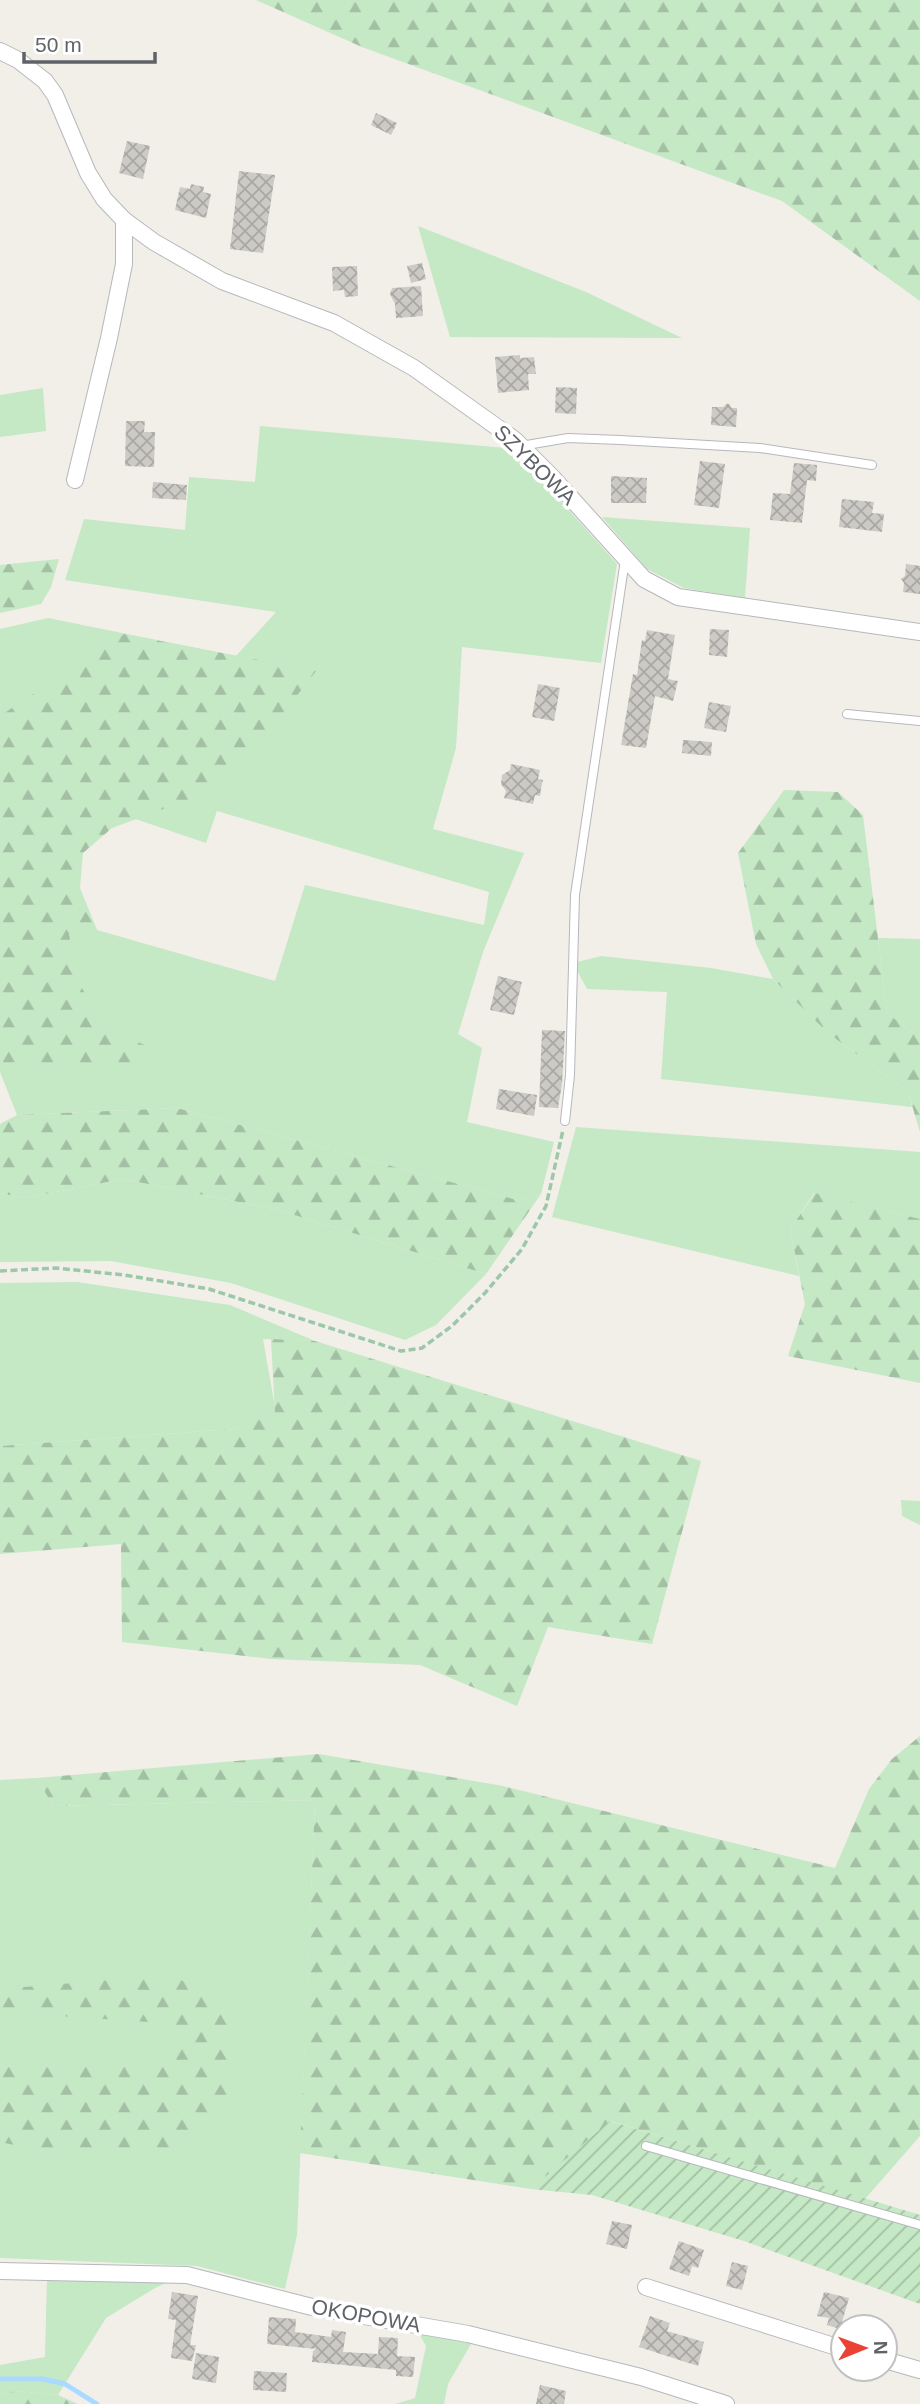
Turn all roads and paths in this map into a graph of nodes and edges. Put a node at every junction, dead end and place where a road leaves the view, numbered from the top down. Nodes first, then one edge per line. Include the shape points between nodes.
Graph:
1 (0, 51) edge
2 (124, 220) junction
3 (521, 446) junction
4 (872, 465) dead end
5 (75, 481) dead end
6 (625, 560) junction
7 (920, 632) edge
8 (847, 714) dead end
9 (920, 721) edge
10 (565, 1121) joint
11 (0, 1271) edge
12 (646, 2146) dead end
13 (920, 2225) edge
14 (0, 2270) edge
15 (646, 2287) dead end
16 (829, 2345) edge
17 (899, 2364) edge
18 (920, 2370) edge
19 (726, 2404) edge

1 - 2 street, SZYBOWA via 45,81 88,173
2 - 3 street, SZYBOWA via 222,281 334,323 414,368
2 - 5 street via 124,264
3 - 4 lane via 568,438 645,441 760,448
3 - 6 street, SZYBOWA
6 - 7 street, SZYBOWA via 644,579 678,597
6 - 10 lane via 575,895
8 - 9 lane
10 - 11 path via 546,1206 522,1249 452,1326 422,1348 401,1351 209,1289 56,1268
12 - 13 lane
14 - 19 street, OKOPOWA via 187,2275 312,2307 468,2334 641,2377
15 - 16 street
17 - 18 street

